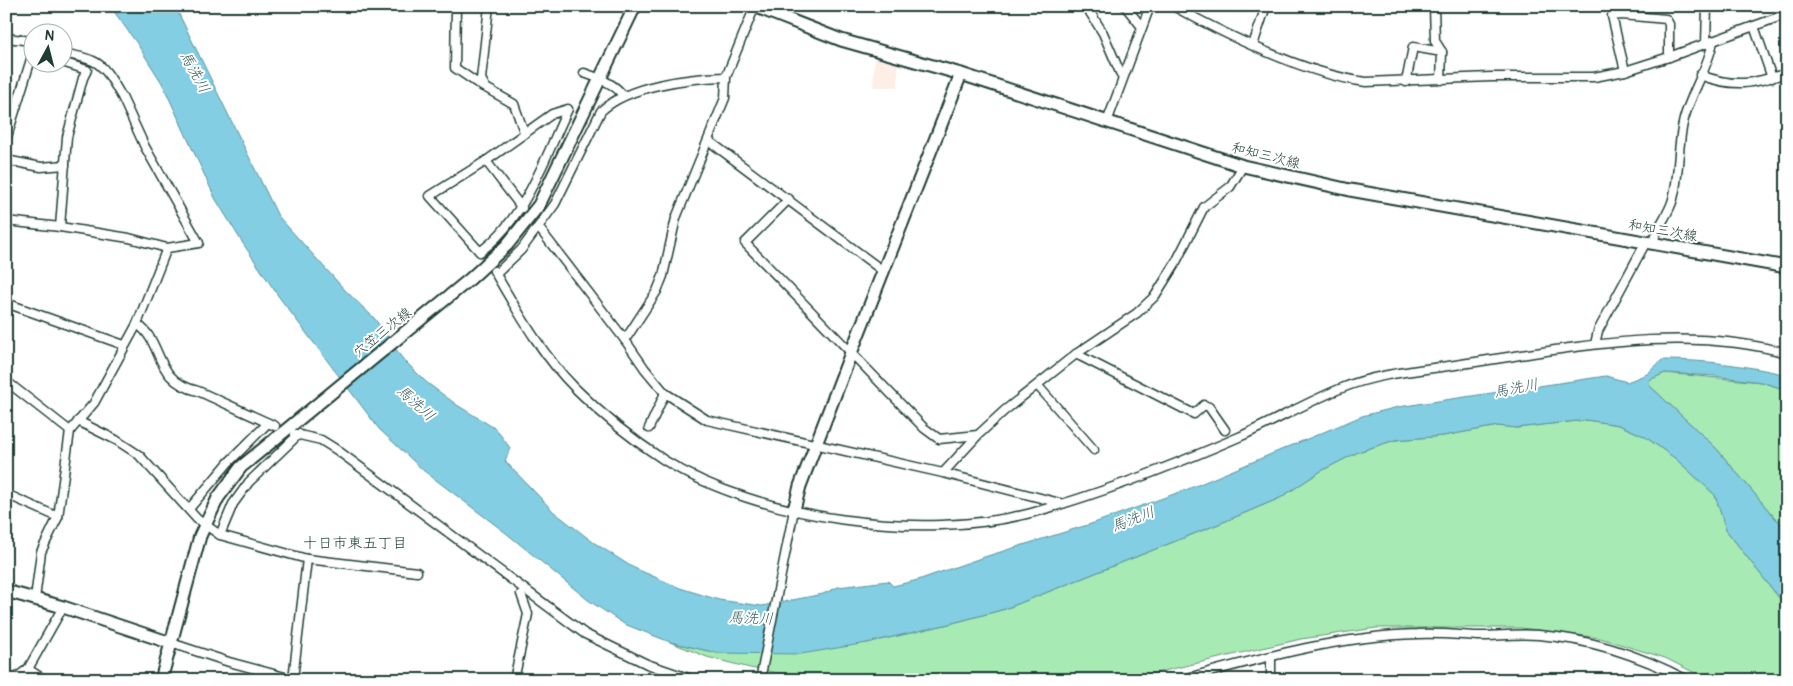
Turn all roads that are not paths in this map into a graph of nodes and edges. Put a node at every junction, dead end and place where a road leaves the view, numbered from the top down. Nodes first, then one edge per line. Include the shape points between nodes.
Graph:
1 (456, 6) edge
2 (489, 6) edge
3 (635, 6) edge
4 (755, 6) edge
5 (1086, 6) edge
6 (1124, 6) edge
7 (1150, 6) edge
8 (1173, 6) edge
9 (1266, 6) edge
10 (1434, 6) edge
11 (1706, 6) edge
12 (1787, 14) edge
13 (1754, 26) junction
14 (1142, 27) junction
15 (6, 38) edge
16 (22, 40) edge
17 (1710, 42) junction
18 (1253, 45) junction
19 (1442, 52) junction
20 (72, 55) edge
21 (1670, 57) junction
22 (72, 65) edge
23 (1626, 71) junction
24 (27, 72) edge
25 (584, 73) dead end
26 (1787, 73) edge
27 (961, 74) junction
28 (1700, 75) junction
29 (726, 77) junction
30 (1122, 77) junction
31 (1772, 78) junction
32 (600, 79) junction
33 (1441, 80) junction
34 (1406, 82) junction
35 (486, 88) junction
36 (623, 96) junction
37 (1107, 122) junction
38 (524, 132) junction
39 (6, 140) edge
40 (709, 141) junction
41 (6, 160) edge
42 (486, 161) junction
43 (65, 165) junction
44 (1243, 166) junction
45 (789, 199) junction
46 (522, 208) junction
47 (6, 222) edge
48 (60, 227) junction
49 (539, 228) junction
50 (1650, 243) junction
51 (167, 248) junction
52 (1787, 267) edge
53 (884, 271) junction
54 (6, 303) edge
55 (137, 324) junction
56 (625, 340) junction
57 (1595, 344) junction
58 (124, 345) junction
59 (851, 353) junction
60 (1787, 353) edge
61 (1076, 354) junction
62 (6, 381) edge
63 (1038, 386) junction
64 (666, 393) junction
65 (78, 421) junction
66 (649, 428) dead end
67 (1225, 430) dead end
68 (70, 431) junction
69 (978, 435) junction
70 (816, 446) junction
71 (1094, 450) dead end
72 (943, 473) junction
73 (6, 494) edge
74 (1062, 504) junction
75 (189, 509) junction
76 (793, 515) junction
77 (58, 517) junction
78 (205, 526) junction
79 (220, 535) junction
80 (307, 559) junction
81 (417, 572) dead end
82 (6, 592) edge
83 (521, 594) dead end
84 (34, 598) junction
85 (63, 607) junction
86 (171, 643) junction
87 (1271, 656) junction
88 (28, 669) junction
89 (6, 672) edge
90 (15, 678) edge
91 (294, 679) edge
92 (25, 680) edge
93 (45, 680) edge
94 (161, 680) edge
95 (514, 680) edge
96 (694, 680) edge
97 (760, 680) edge
98 (1180, 680) edge
99 (1271, 680) edge
100 (1686, 680) edge

1 - 35 street via 455,68
2 - 35 street via 481,69 481,79
3 - 32 main road, 穴笠三次線
4 - 27 main road, 和知三次線 via 841,40
4 - 29 street
5 - 30 street via 1103,33
6 - 14 street
7 - 14 street
8 - 18 street
9 - 18 street
10 - 19 street via 1435,40
11 - 17 street
12 - 13 street
13 - 17 street
13 - 31 street
14 - 30 street
15 - 16 street
17 - 21 street
17 - 28 street via 1711,53
18 - 34 street via 1346,80
19 - 33 street
19 - 34 street via 1413,47
20 - 51 street via 93,61 112,82 174,202 199,243
21 - 23 street
21 - 23 street via 1666,18 1612,16
22 - 43 street via 87,70 71,119
23 - 33 street via 1594,77
24 - 39 street
25 - 32 street
26 - 31 street
27 - 37 main road, 和知三次線
27 - 53 main road
28 - 31 street via 1736,84
28 - 50 street via 1684,119 1674,198
29 - 36 street via 677,80
29 - 40 street via 725,98
30 - 37 street
32 - 36 street via 619,89
32 - 78 main road, 穴笠三次線 via 539,205 507,245 241,467 218,498
33 - 34 street
35 - 38 street via 514,104
36 - 49 street via 601,110 555,204
37 - 44 main road, 和知三次線
38 - 42 street
38 - 46 street via 552,114 568,109
40 - 45 street
40 - 56 street via 676,218 657,291
41 - 43 street via 41,167
42 - 46 street
42 - 46 street via 430,196 480,252
43 - 48 street
44 - 50 main road, 和知三次線 via 1350,190
44 - 61 street via 1230,187 1204,207 1155,296
45 - 53 street
45 - 59 street via 745,243
47 - 48 street
48 - 51 street
49 - 56 street
49 - 76 street via 521,250 495,272 548,358 575,388 665,460 727,491
50 - 52 main road, 和知三次線
50 - 57 street via 1598,332
51 - 55 street
53 - 59 main road
54 - 58 street
55 - 58 street
55 - 75 street via 146,330 162,366 185,388 272,424 228,463
56 - 64 street via 644,369
57 - 60 street via 1714,340
57 - 74 street via 1412,372 1344,387 1238,437
58 - 65 street via 94,403
59 - 69 street via 924,428 939,439
59 - 70 main road
61 - 63 street
61 - 67 street via 1194,414 1204,405 1209,407
62 - 68 street
63 - 69 street
63 - 71 street
64 - 66 street
64 - 70 street via 707,420
65 - 68 street
65 - 75 street via 139,455
68 - 77 street
69 - 72 street
70 - 72 street
70 - 76 main road
72 - 74 street
73 - 77 street
74 - 76 street via 1026,514 962,524 906,526
75 - 78 street
76 - 97 street
77 - 84 street via 41,552
78 - 79 street
78 - 86 main road, 穴笠三次線 via 195,551
79 - 80 street
79 - 96 street via 233,504 249,482 297,434 321,440 586,634 647,664
80 - 81 street
80 - 91 street
82 - 84 main road
83 - 95 street via 528,614
84 - 85 main road
85 - 86 main road
85 - 88 street
86 - 91 street
86 - 94 main road, 穴笠三次線
87 - 98 street
87 - 99 street
87 - 100 street via 1328,644 1417,634 1540,635 1629,654
88 - 90 street
88 - 93 street
89 - 90 street
90 - 92 street

